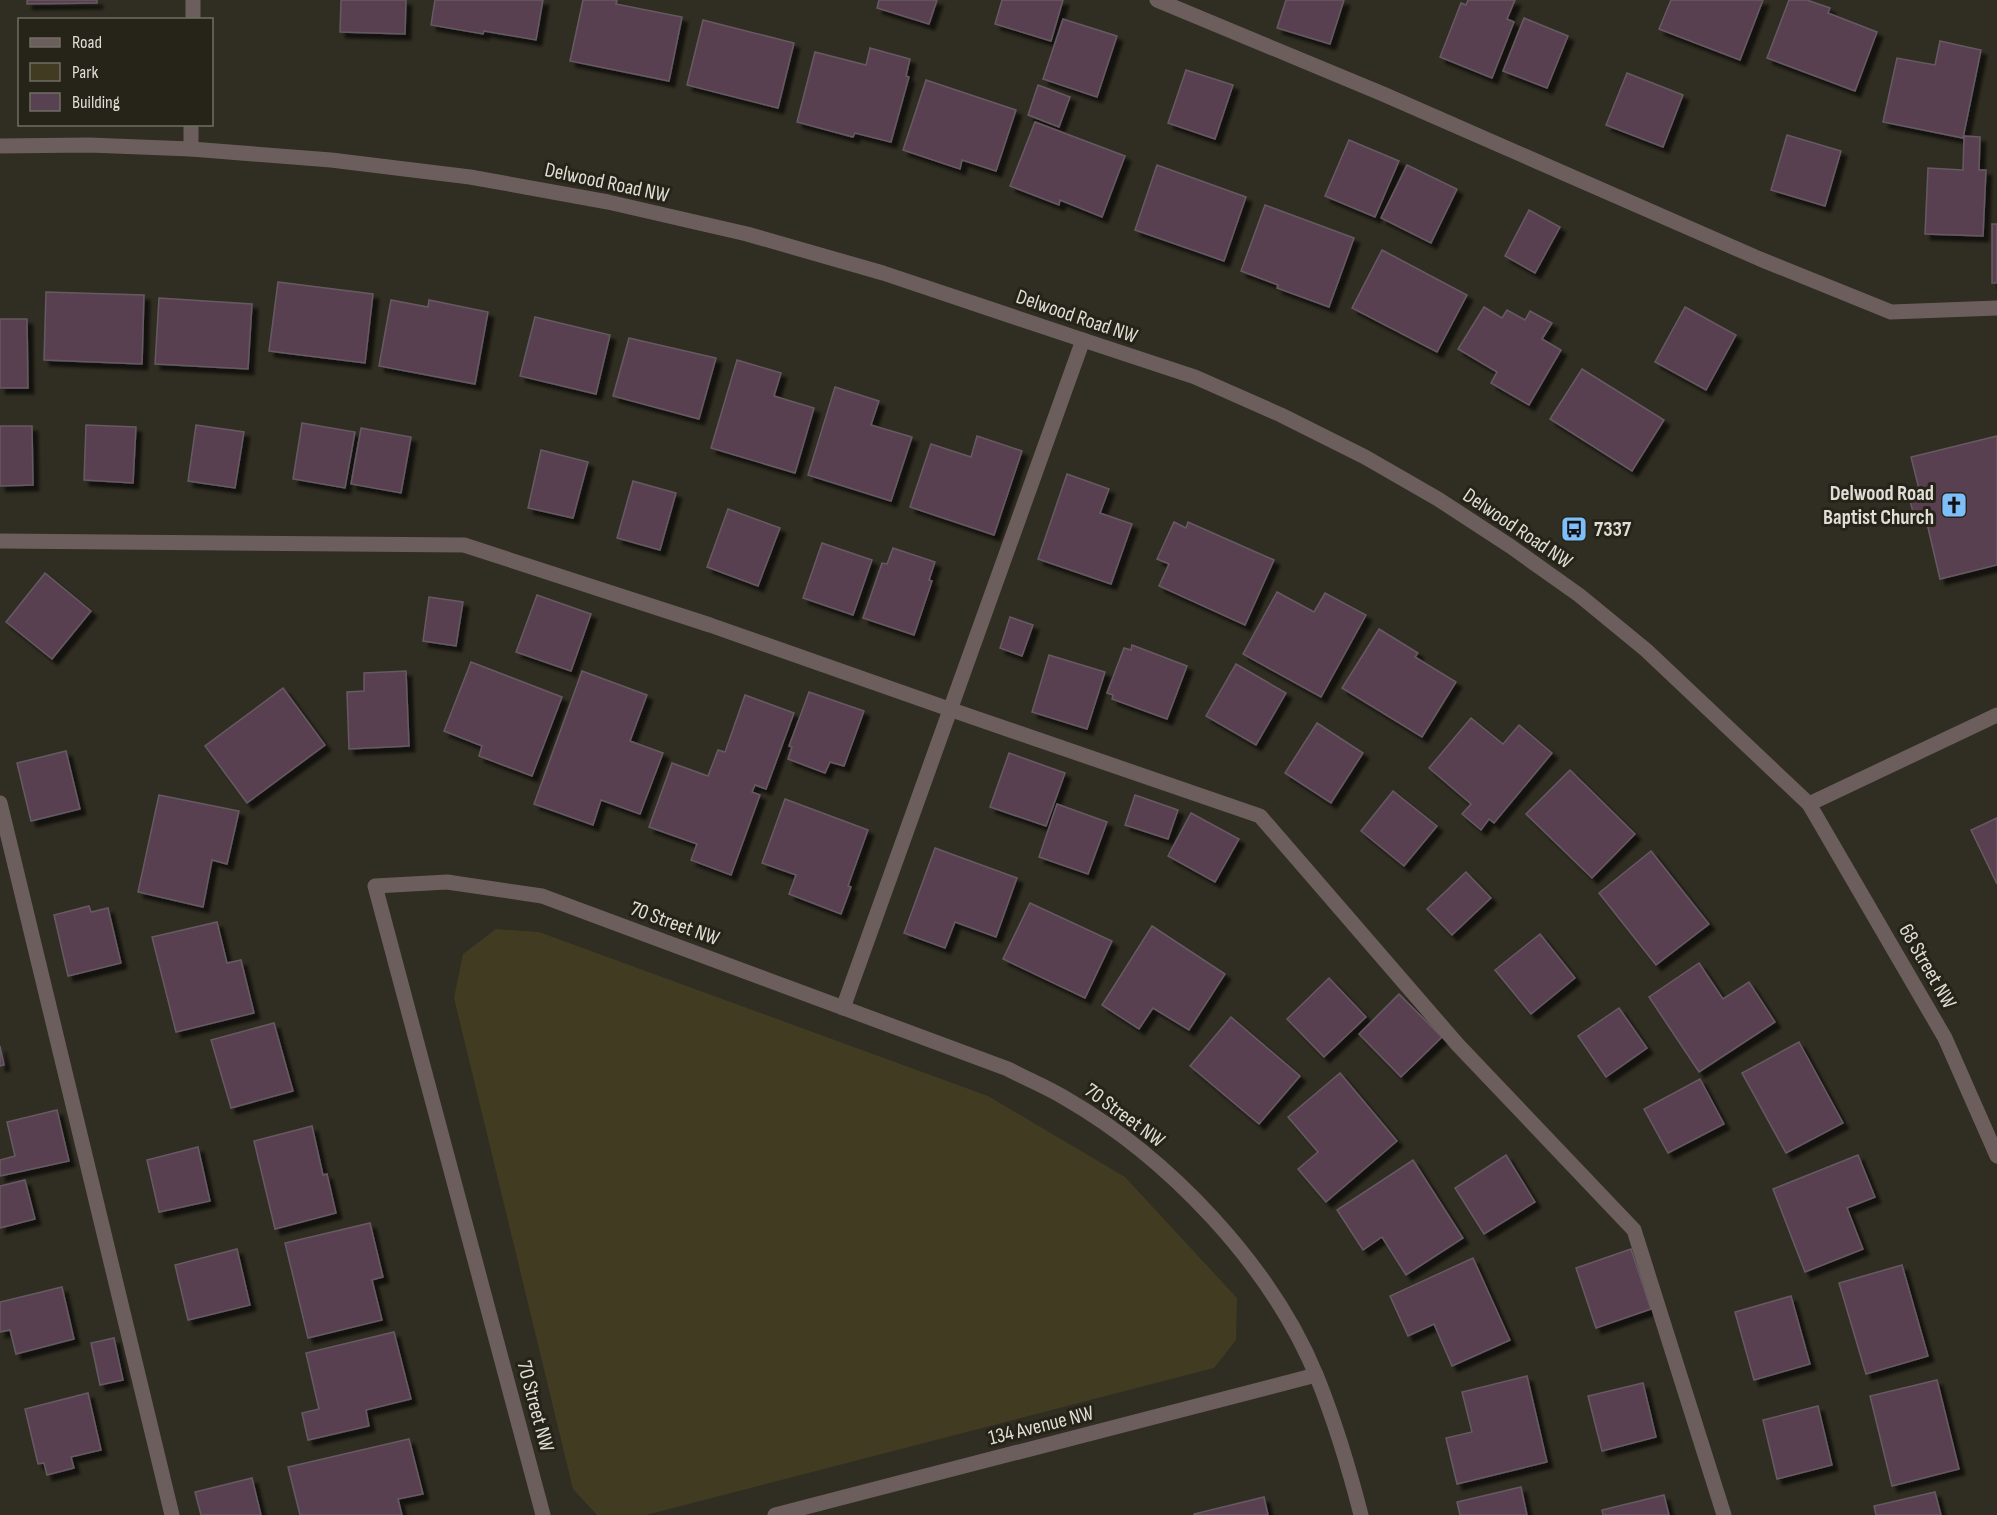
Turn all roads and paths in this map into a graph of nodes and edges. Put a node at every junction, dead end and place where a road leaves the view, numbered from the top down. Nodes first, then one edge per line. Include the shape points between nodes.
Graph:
1 (193, 0) edge
2 (1157, 0) edge
3 (193, 18) edge
4 (191, 126) edge
5 (0, 146) edge
6 (191, 149) junction
7 (1997, 308) edge
8 (1083, 340) junction
9 (0, 541) edge
10 (949, 709) junction
11 (1997, 715) edge
12 (0, 803) edge
13 (1809, 804) junction
14 (843, 1008) junction
15 (1997, 1156) edge
16 (1316, 1375) junction
17 (172, 1515) edge
18 (543, 1515) edge
19 (775, 1515) edge
20 (1361, 1515) edge
21 (1724, 1515) edge

1 - 3 street
2 - 7 street via 1891,312
4 - 6 street
5 - 6 street, Delwood Road NW
6 - 8 street, Delwood Road NW via 331,160 470,177 608,202 747,234 871,270
8 - 10 street
8 - 13 street, Delwood Road NW via 1195,377 1281,415 1438,499 1570,589 1646,650
9 - 10 street via 464,545 710,625
10 - 14 street
10 - 21 street via 1260,816 1458,1045 1634,1230
11 - 13 street
12 - 17 street
13 - 15 street, 68 Street NW via 1945,1038
14 - 16 street, 70 Street NW via 1008,1069 1065,1098 1118,1133 1168,1173 1239,1250 1287,1319
14 - 18 street, 70 Street NW via 542,896 447,882 375,886
16 - 19 street, 134 Avenue NW
16 - 20 street, 70 Street NW via 1347,1460

